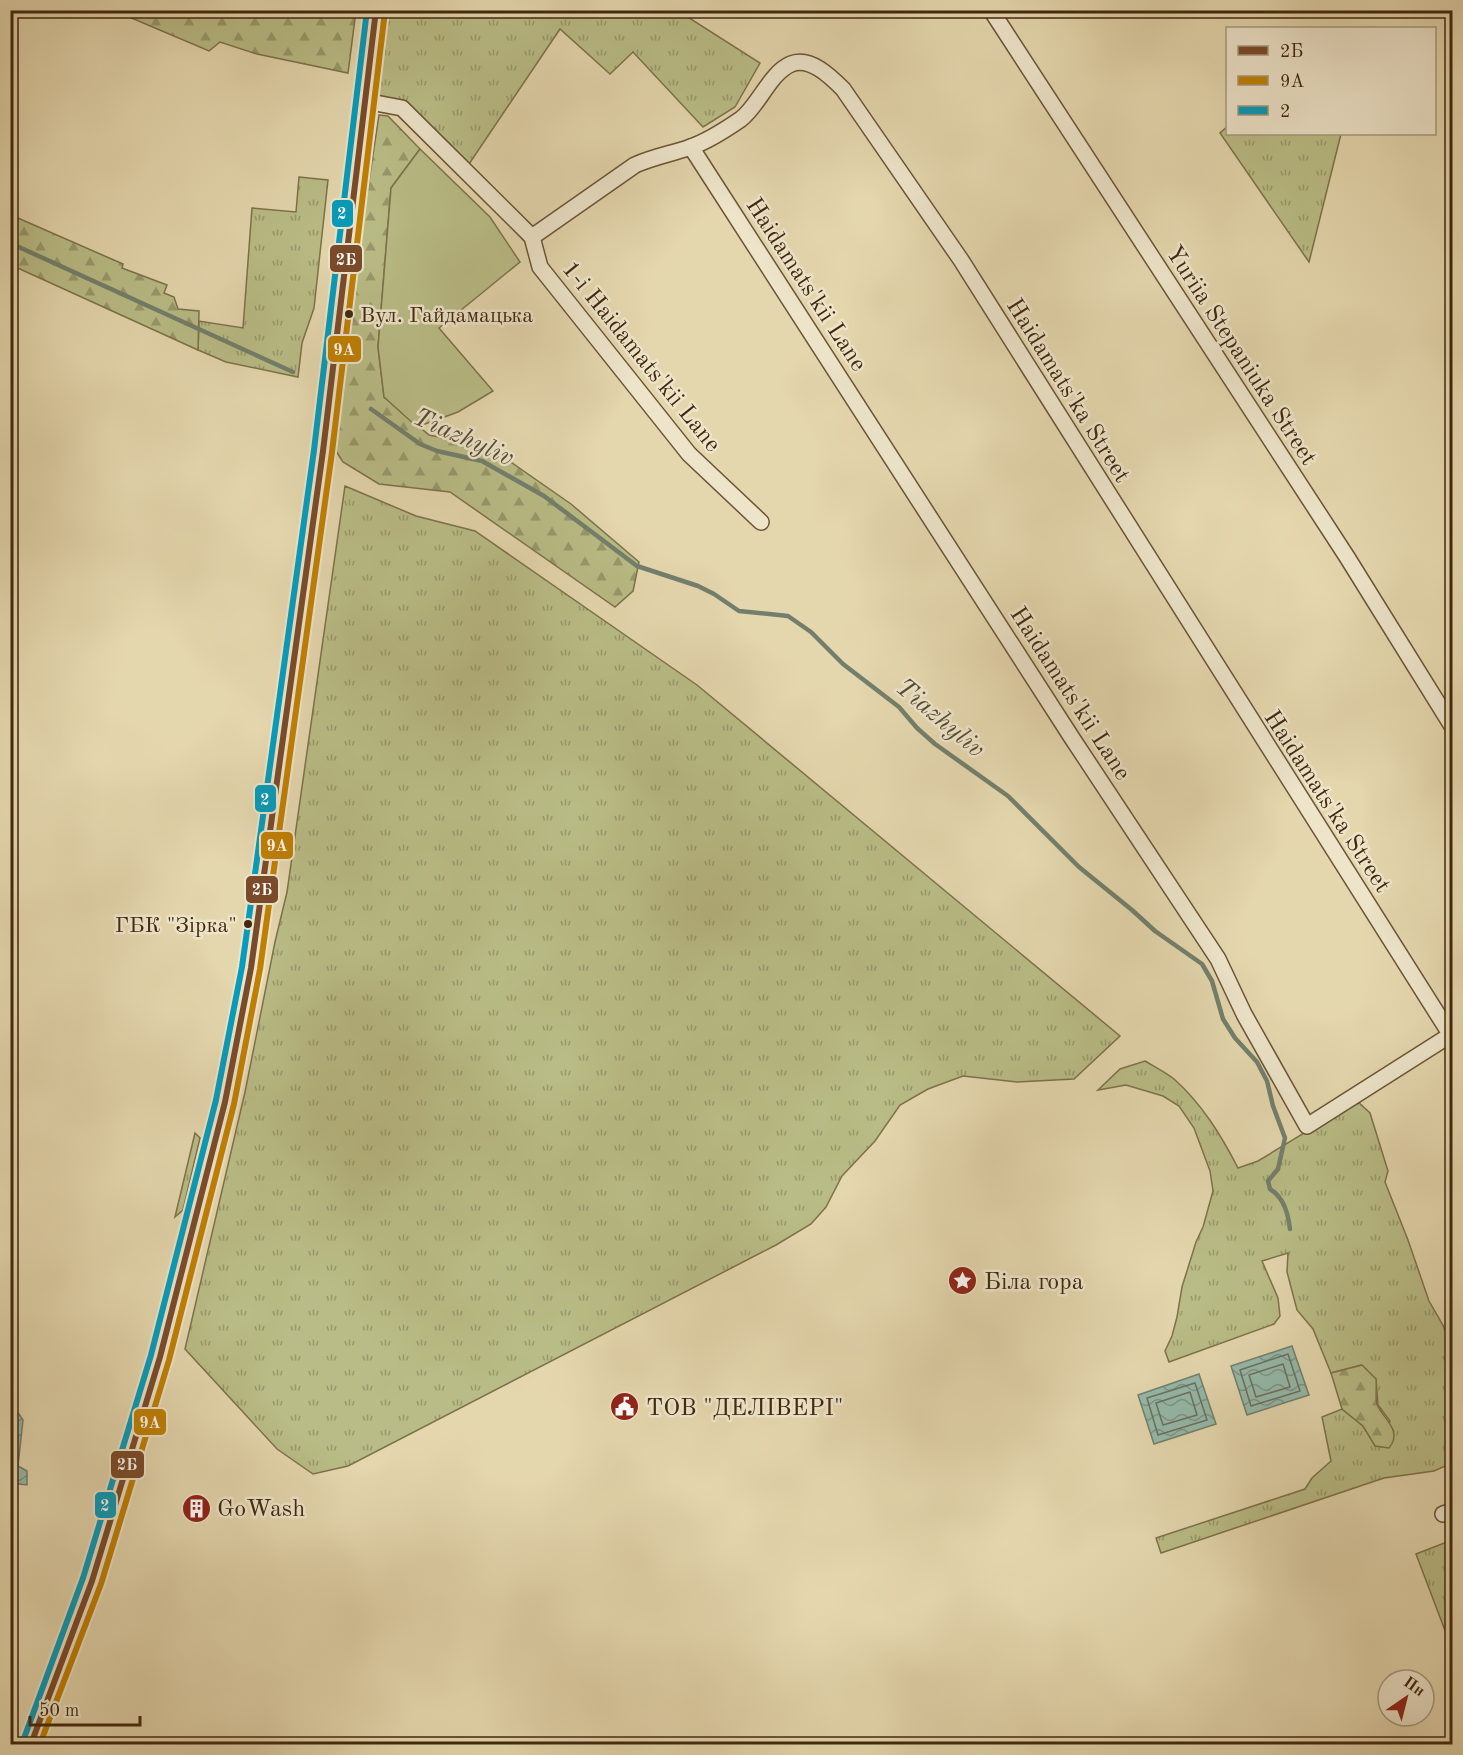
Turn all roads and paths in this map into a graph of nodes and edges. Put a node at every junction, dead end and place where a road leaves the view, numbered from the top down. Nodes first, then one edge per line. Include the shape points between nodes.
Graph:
1 (376, 10) edge
2 (991, 10) edge
3 (365, 102) junction
4 (691, 147) junction
5 (532, 237) junction
6 (760, 522) dead end
7 (1452, 726) edge
8 (1452, 1035) edge
9 (32, 1744) edge

1 - 3 street
2 - 7 street, Yuriia Stepaniuka Street
3 - 5 street via 402,108
3 - 9 street via 323,451 251,968 225,1102 157,1368 92,1581
4 - 5 street, Haidamats'ka Street via 635,165
4 - 8 street, Haidamats'ka Street via 750,111 775,77 792,64 818,68 843,89 961,260
4 - 8 street, Haidamats'kii Lane via 1218,959 1307,1126
5 - 6 street, 1-i Haidamats'kii Lane via 540,267 689,454

